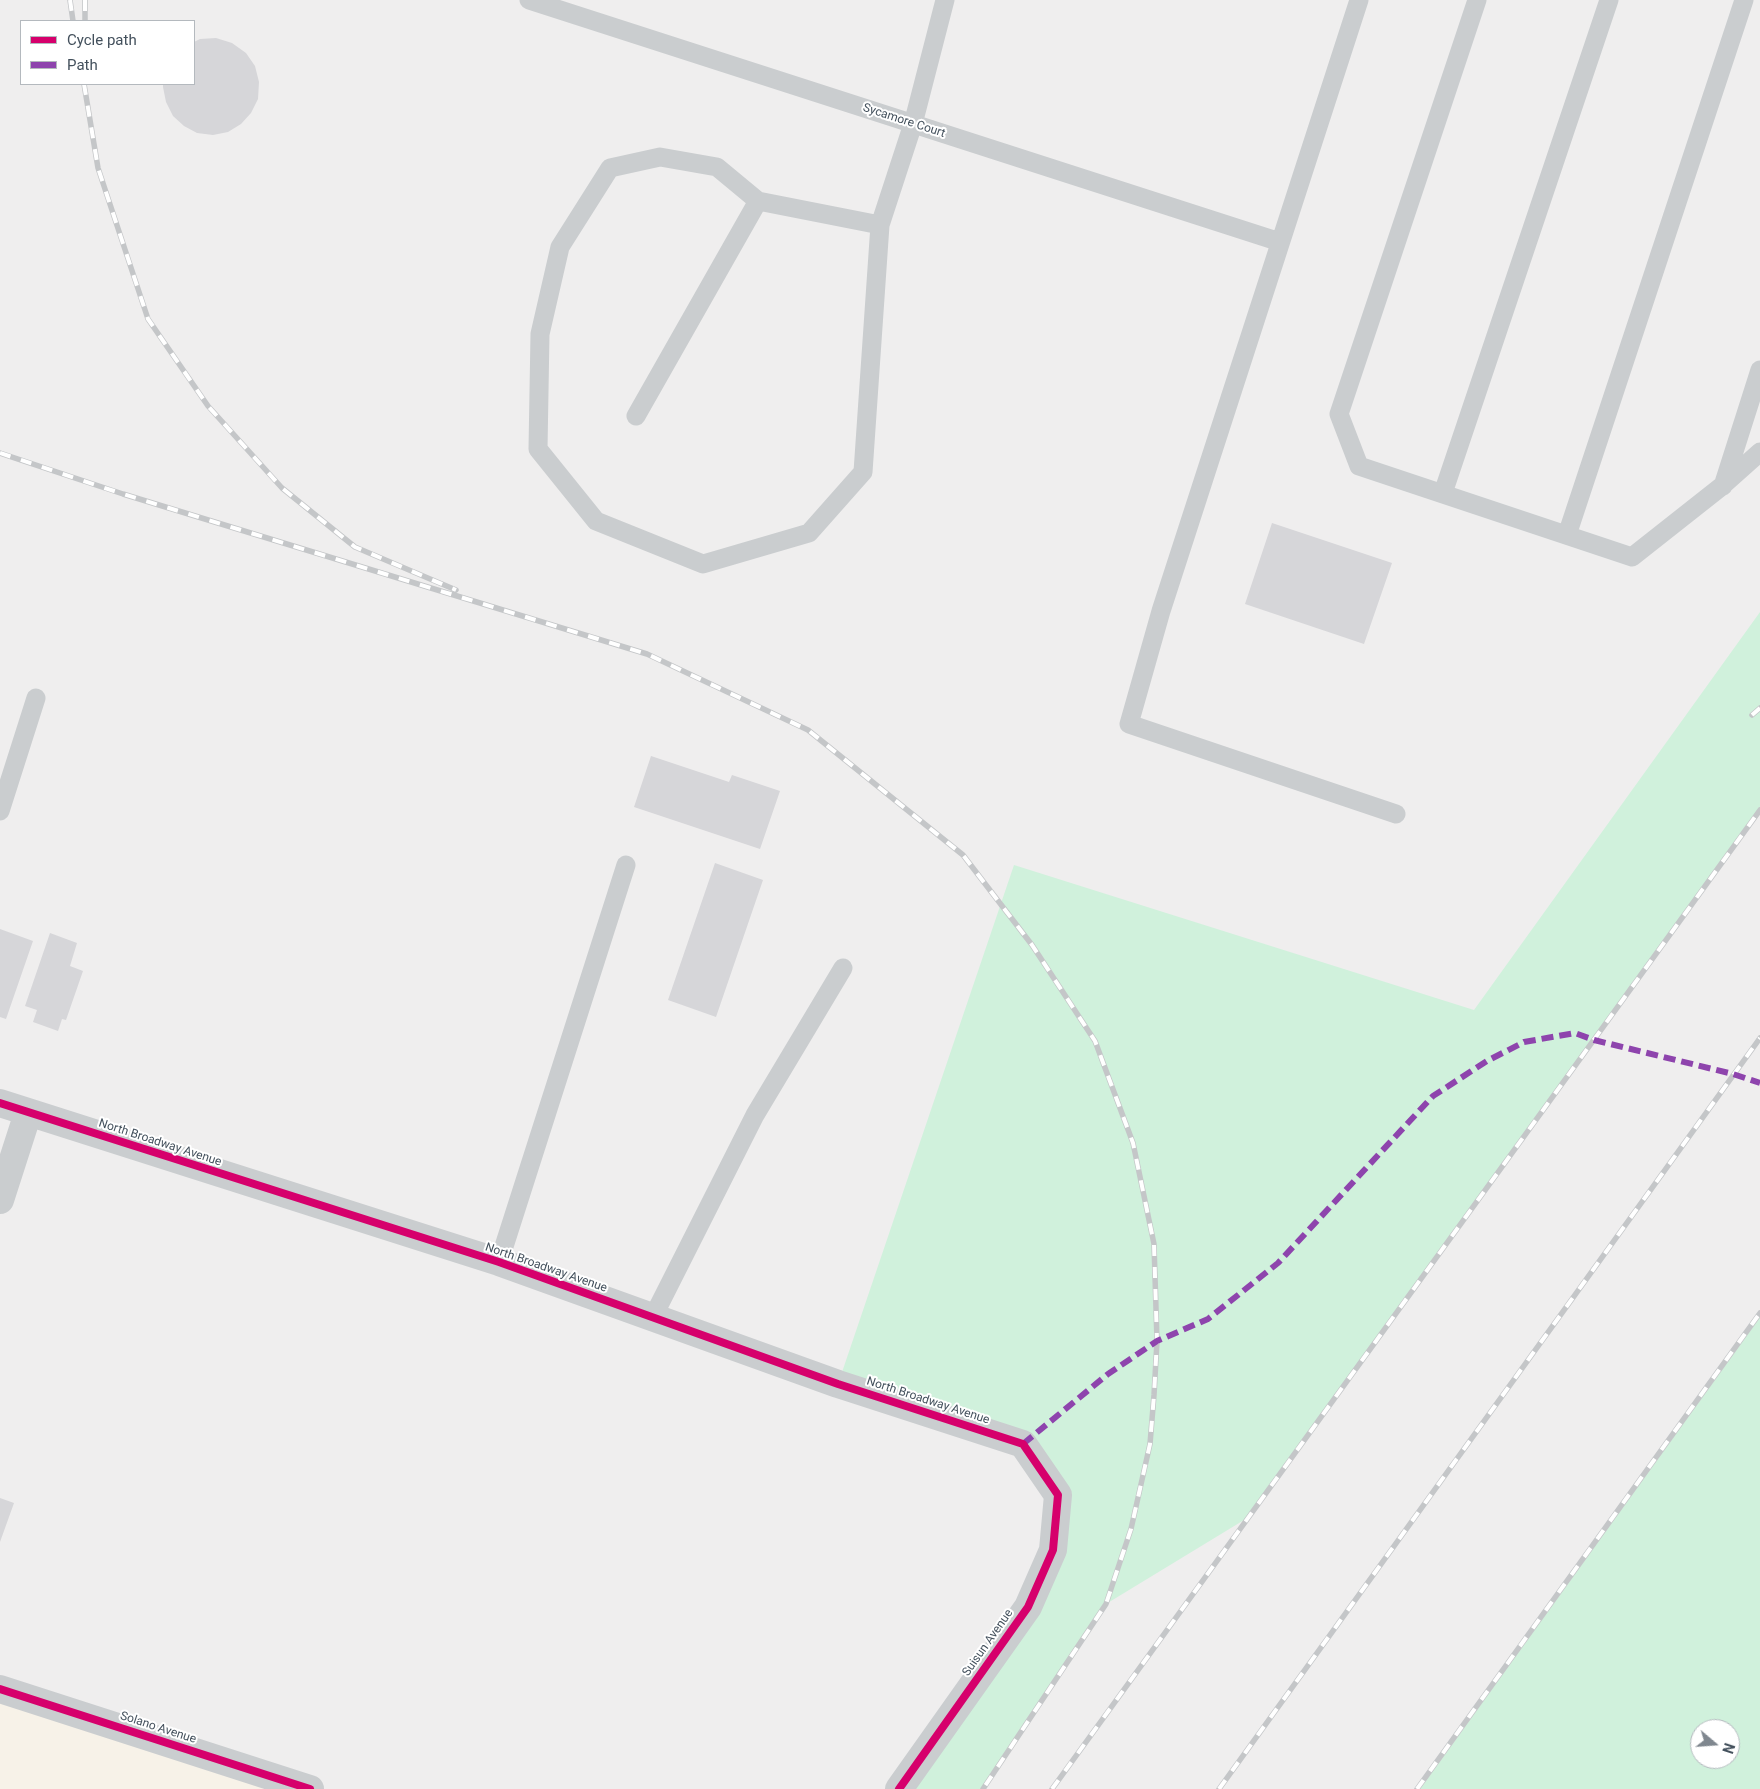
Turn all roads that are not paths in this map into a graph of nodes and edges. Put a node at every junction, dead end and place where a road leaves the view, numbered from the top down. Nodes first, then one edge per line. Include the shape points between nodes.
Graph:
1 (528, 0) edge
2 (945, 0) edge
3 (1359, 0) edge
4 (1477, 0) edge
5 (1608, 0) edge
6 (1744, 0) edge
7 (913, 124) junction
8 (758, 201) junction
9 (880, 225) junction
10 (1280, 242) junction
11 (1760, 370) edge
12 (636, 416) dead end
13 (1760, 452) edge
14 (1722, 486) junction
15 (1443, 493) junction
16 (1566, 535) junction
17 (36, 698) dead end
18 (0, 811) edge
19 (1396, 814) dead end
20 (626, 866) dead end
21 (843, 968) dead end
22 (0, 1103) edge
23 (28, 1113) junction
24 (0, 1200) edge
25 (499, 1262) junction
26 (653, 1317) junction
27 (1058, 1495) joint
28 (0, 1689) edge
29 (310, 1789) edge
30 (899, 1789) edge

1 - 7 lane, Sycamore Court
2 - 7 lane
3 - 10 lane
4 - 15 lane via 1339,414 1359,466
5 - 15 lane
6 - 16 lane
7 - 9 lane
7 - 10 lane, Sycamore Court
8 - 9 lane
8 - 9 lane via 717,167 660,157 610,168 560,247 540,334 538,449 596,521 703,564 809,533 863,472
8 - 12 lane
10 - 19 lane via 1161,611 1128,724
11 - 14 lane
13 - 14 lane
14 - 16 lane via 1632,557
15 - 16 lane
17 - 18 lane
20 - 25 lane
21 - 26 lane via 755,1115
22 - 23 street, North Broadway Avenue
23 - 24 street
23 - 25 street, North Broadway Avenue
25 - 26 street, North Broadway Avenue
26 - 27 street, North Broadway Avenue via 838,1384 1023,1444
27 - 30 street, Suisun Avenue via 1053,1550 1028,1607
28 - 29 street, Solano Avenue

